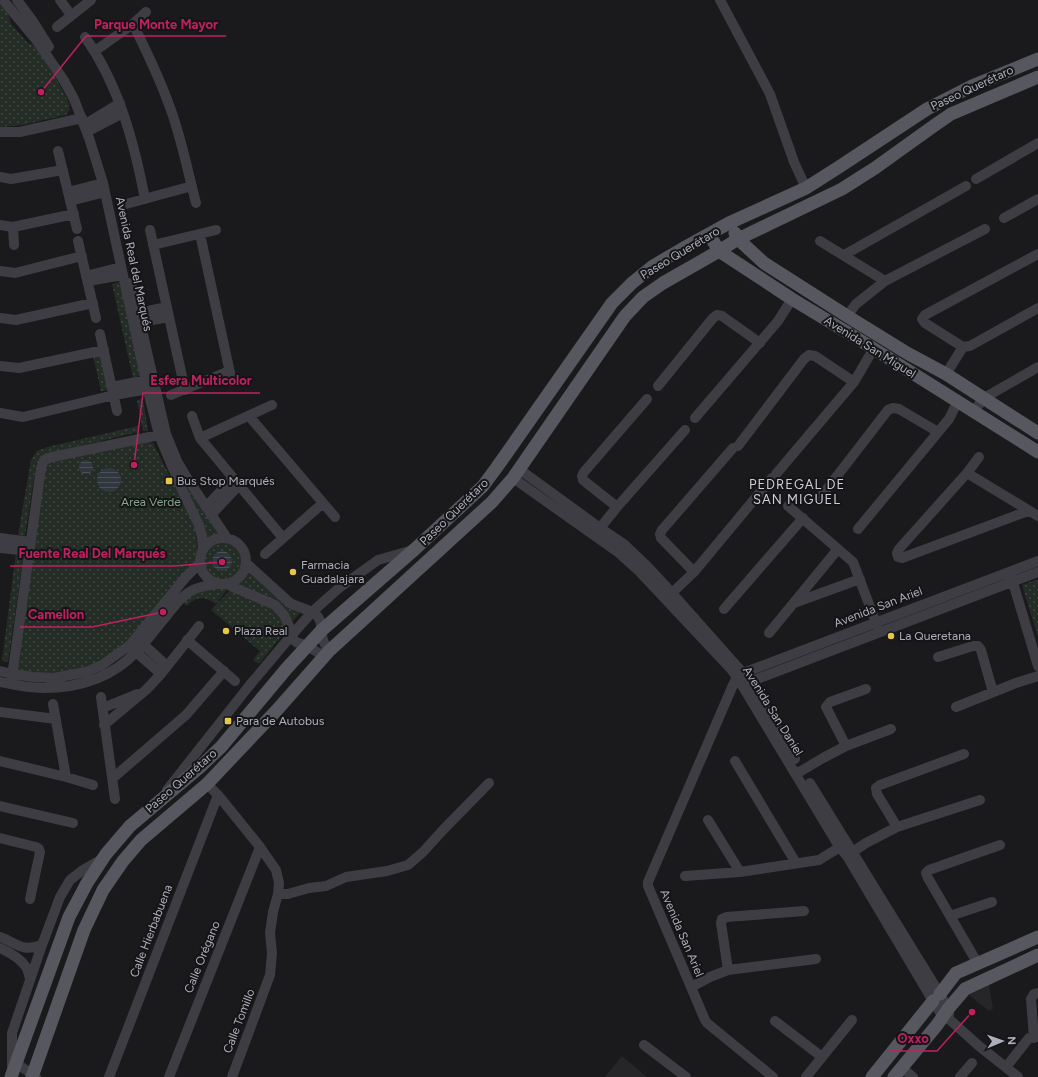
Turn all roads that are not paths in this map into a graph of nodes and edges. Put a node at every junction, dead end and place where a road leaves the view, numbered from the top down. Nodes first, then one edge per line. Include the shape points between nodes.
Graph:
1 (3, 0) edge
2 (17, 0) edge
3 (60, 0) edge
4 (91, 0) edge
5 (720, 0) edge
6 (146, 12) dead end
7 (72, 15) junction
8 (133, 24) junction
9 (57, 27) dead end
10 (85, 37) dead end
11 (95, 51) junction
12 (1038, 59) edge
13 (1038, 77) edge
14 (121, 108) junction
15 (88, 123) junction
16 (0, 132) edge
17 (1038, 144) edge
18 (58, 151) dead end
19 (63, 170) junction
20 (0, 177) edge
21 (976, 179) dead end
22 (192, 186) junction
23 (966, 186) dead end
24 (104, 188) junction
25 (806, 188) junction
26 (69, 197) junction
27 (145, 199) junction
28 (1038, 199) edge
29 (196, 203) dead end
30 (126, 204) dead end
31 (74, 214) junction
32 (1004, 218) dead end
33 (729, 223) junction
34 (0, 225) edge
35 (13, 227) junction
36 (77, 229) dead end
37 (985, 229) dead end
38 (150, 230) dead end
39 (216, 230) dead end
40 (200, 234) junction
41 (709, 234) junction
42 (738, 239) junction
43 (820, 241) dead end
44 (78, 242) dead end
45 (14, 245) dead end
46 (153, 245) junction
47 (719, 251) junction
48 (1038, 254) edge
49 (844, 255) junction
50 (82, 256) junction
51 (0, 271) edge
52 (122, 271) junction
53 (87, 279) junction
54 (886, 281) junction
55 (792, 299) junction
56 (93, 303) junction
57 (1038, 308) edge
58 (168, 312) junction
59 (847, 316) junction
60 (0, 318) edge
61 (96, 318) dead end
62 (140, 318) junction
63 (100, 334) dead end
64 (760, 343) junction
65 (963, 347) junction
66 (874, 348) junction
67 (104, 350) junction
68 (0, 366) edge
69 (1038, 367) edge
70 (229, 371) junction
71 (946, 374) junction
72 (232, 382) dead end
73 (854, 382) junction
74 (147, 385) junction
75 (658, 386) dead end
76 (185, 390) junction
77 (113, 391) junction
78 (171, 395) dead end
79 (647, 398) dead end
80 (984, 398) junction
81 (958, 401) junction
82 (272, 405) dead end
83 (117, 410) dead end
84 (974, 411) junction
85 (0, 413) edge
86 (192, 416) dead end
87 (249, 416) junction
88 (695, 418) dead end
89 (685, 430) dead end
90 (938, 432) junction
91 (1038, 433) edge
92 (162, 434) junction
93 (200, 438) junction
94 (1038, 452) edge
95 (979, 457) dead end
96 (516, 473) junction
97 (967, 473) junction
98 (236, 482) junction
99 (820, 498) dead end
100 (323, 503) junction
101 (617, 506) junction
102 (788, 506) dead end
103 (209, 511) junction
104 (1028, 511) junction
105 (1038, 516) edge
106 (335, 517) dead end
107 (802, 518) junction
108 (600, 528) junction
109 (858, 529) dead end
110 (0, 538) edge
111 (227, 538) junction
112 (283, 538) junction
113 (30, 547) junction
114 (0, 548) edge
115 (415, 549) junction
116 (838, 549) junction
117 (203, 550) junction
118 (265, 554) dead end
119 (1038, 561) edge
120 (200, 563) junction
121 (246, 563) junction
122 (642, 567) junction
123 (694, 572) junction
124 (1038, 572) edge
125 (1011, 576) junction
126 (860, 579) junction
127 (222, 584) junction
128 (672, 593) junction
129 (794, 603) junction
130 (724, 609) dead end
131 (312, 612) junction
132 (876, 622) junction
133 (199, 626) dead end
134 (322, 630) junction
135 (880, 632) junction
136 (769, 633) dead end
137 (291, 636) junction
138 (187, 640) junction
139 (307, 646) junction
140 (140, 648) junction
141 (327, 654) junction
142 (938, 657) dead end
143 (1038, 666) edge
144 (164, 670) junction
145 (0, 671) edge
146 (224, 671) junction
147 (1038, 676) edge
148 (12, 679) junction
149 (741, 680) junction
150 (235, 681) dead end
151 (0, 682) edge
152 (866, 689) dead end
153 (146, 690) junction
154 (993, 692) junction
155 (101, 697) dead end
156 (53, 704) dead end
157 (956, 707) dead end
158 (103, 708) junction
159 (0, 712) edge
160 (56, 719) junction
161 (104, 724) junction
162 (890, 729) dead end
163 (846, 746) junction
164 (964, 754) dead end
165 (0, 761) edge
166 (735, 761) dead end
167 (799, 773) junction
168 (66, 777) junction
169 (112, 778) junction
170 (489, 783) dead end
171 (207, 784) junction
172 (93, 785) dead end
173 (218, 795) junction
174 (115, 800) dead end
175 (980, 800) dead end
176 (157, 802) junction
177 (0, 806) edge
178 (708, 820) dead end
179 (74, 823) dead end
180 (897, 827) junction
181 (0, 838) edge
182 (1000, 845) dead end
183 (260, 847) junction
184 (847, 850) junction
185 (102, 859) junction
186 (796, 863) junction
187 (740, 872) junction
188 (685, 876) dead end
189 (278, 894) junction
190 (30, 899) dead end
191 (992, 902) dead end
192 (804, 911) dead end
193 (950, 916) junction
194 (0, 937) edge
195 (1038, 937) edge
196 (42, 945) junction
197 (0, 948) edge
198 (1038, 955) edge
199 (816, 960) dead end
200 (978, 964) junction
201 (728, 970) junction
202 (30, 979) junction
203 (691, 987) junction
204 (1038, 993) edge
205 (936, 998) junction
206 (947, 1015) junction
207 (852, 1020) dead end
208 (775, 1021) dead end
209 (1036, 1037) edge
210 (644, 1045) dead end
211 (822, 1057) junction
212 (972, 1063) dead end
213 (1006, 1067) junction
214 (897, 1072) edge
215 (14, 1073) edge
216 (33, 1076) edge
217 (109, 1077) edge
218 (169, 1077) edge
219 (232, 1077) edge
220 (686, 1077) edge
221 (773, 1077) edge
222 (806, 1077) edge
223 (872, 1077) edge
224 (913, 1077) edge
225 (960, 1077) edge
226 (1018, 1077) edge

1 - 15 street, Avenida Real del Marqués via 37,41 63,79
2 - 15 street, Avenida Real del Marqués via 68,78
3 - 7 street
4 - 7 street
5 - 25 street via 770,94
6 - 8 street
7 - 9 street
8 - 11 street
8 - 22 street via 169,103
10 - 11 street
11 - 14 street
12 - 25 main road, Paseo Querétaro via 972,86 927,109
13 - 42 main road, Paseo Querétaro via 951,114 842,189
14 - 15 street
14 - 27 street
15 - 16 street via 20,132
15 - 24 street, Avenida Real del Marqués
15 - 62 street, Avenida Real del Marqués via 102,160
17 - 21 street
18 - 19 street
19 - 20 street via 11,179
19 - 26 street
22 - 27 street
22 - 29 street
23 - 49 street
24 - 26 street
24 - 52 street, Avenida Real del Marqués
25 - 33 main road, Paseo Querétaro
26 - 31 street
27 - 30 street
28 - 32 street
31 - 35 street
31 - 36 street
33 - 41 main road, Paseo Querétaro
33 - 42 main road, Avenida San Miguel
34 - 35 street
35 - 45 street
37 - 54 street
38 - 46 street
39 - 40 street
40 - 46 street
40 - 70 street
41 - 47 main road, Avenida San Miguel
41 - 115 main road, Paseo Querétaro via 653,266 612,303 483,486
42 - 47 main road, Paseo Querétaro
42 - 59 main road, Avenida San Miguel via 764,263
43 - 49 street
44 - 50 street
46 - 58 street
47 - 55 main road, Avenida San Miguel
47 - 96 main road, Paseo Querétaro via 663,283 630,312
48 - 65 street via 925,315 922,319 925,323
49 - 54 street
50 - 51 street via 15,273
50 - 53 street
52 - 53 street
52 - 74 street, Avenida Real del Marqués
53 - 56 street
54 - 59 street via 856,304
55 - 64 street
55 - 66 main road, Avenida San Miguel
56 - 60 street via 16,320
56 - 61 street
57 - 65 street via 970,346
58 - 62 street
58 - 76 street
59 - 71 main road, Avenida San Miguel
62 - 92 street, Avenida Real del Marqués
63 - 67 street
64 - 75 street via 717,315
64 - 88 street
65 - 71 street
66 - 73 street
66 - 81 main road, Avenida San Miguel
67 - 68 street via 19,368
67 - 77 street
69 - 80 street
70 - 72 street
70 - 76 street
71 - 80 main road, Avenida San Miguel
73 - 123 street
73 - 123 street via 815,356 809,355 804,359 735,447 662,530 661,538
74 - 77 street
74 - 92 street, Avenida Real del Marqués
76 - 78 street
77 - 83 street
77 - 85 street via 23,417
79 - 101 street via 582,476 583,480
80 - 84 street
80 - 91 main road, Avenida San Miguel
81 - 84 main road, Avenida San Miguel
81 - 90 street via 949,419
82 - 87 street
84 - 94 main road, Avenida San Miguel
86 - 93 street
87 - 93 street
87 - 100 street
89 - 101 street
90 - 99 street via 899,409 888,410
90 - 109 street
92 - 103 street, Avenida Real del Marqués
92 - 113 street via 44,460
92 - 117 street, Avenida Real del Marqués via 183,492 199,525
93 - 98 street
95 - 97 street
96 - 108 street, Avenida San Daniel
96 - 122 street, Avenida San Daniel via 619,553
96 - 141 main road, Paseo Querétaro via 492,502
97 - 104 street
97 - 104 street via 900,549 898,557 902,558
98 - 103 street
98 - 112 street
100 - 106 street
100 - 112 street
101 - 108 street
102 - 107 street
103 - 111 street, Avenida Real del Marqués
104 - 105 street
107 - 116 street
107 - 130 street
108 - 122 street, Avenida San Daniel via 625,545
110 - 113 street
111 - 117 street via 208,543
111 - 121 street via 238,543 244,552
112 - 118 street
113 - 114 street
113 - 148 street
115 - 131 street via 378,560 339,588
115 - 134 main road, Paseo Querétaro
116 - 126 street via 853,562
116 - 129 street
117 - 120 street
119 - 125 street, Avenida San Ariel
120 - 127 street via 210,580
120 - 148 street via 130,645 102,665 86,672 54,678
121 - 127 street via 240,577 233,582
121 - 131 street via 290,603
122 - 128 street, Avenida San Daniel
122 - 149 street, Avenida San Daniel
123 - 128 street
124 - 125 street, Avenida San Ariel
125 - 132 street, Avenida San Ariel
125 - 135 street, Avenida San Ariel
125 - 143 street
126 - 129 street
126 - 132 street
127 - 137 street via 275,605 284,615
127 - 140 street via 196,588 180,599
128 - 149 street, Avenida San Daniel
129 - 136 street
131 - 134 street via 320,621
131 - 137 street
132 - 135 street
132 - 149 street, Avenida San Ariel
133 - 138 street
134 - 139 main road, Paseo Querétaro
134 - 141 street
135 - 149 street, Avenida San Ariel
137 - 139 street via 296,642
137 - 176 street
138 - 144 street
138 - 146 street
139 - 141 street
139 - 176 main road, Paseo Querétaro via 221,747
140 - 144 street
140 - 148 street via 111,672 76,685 42,688
141 - 171 main road, Paseo Querétaro
142 - 154 street via 978,646
144 - 153 street
145 - 148 street
146 - 150 street
146 - 169 street via 186,715
147 - 154 street
148 - 151 street
149 - 167 street, Avenida San Daniel
149 - 203 street, Avenida San Ariel via 648,882
152 - 163 street via 830,702 826,707
153 - 158 street
153 - 161 street
154 - 157 street
155 - 158 street
156 - 160 street
158 - 161 street
159 - 160 street
160 - 168 street
161 - 169 street
162 - 163 street
163 - 167 street
164 - 180 street via 876,788
165 - 168 street
166 - 186 street
167 - 184 street, Avenida San Daniel
168 - 172 street
169 - 174 street
170 - 189 street via 408,865 387,872 346,877 326,886
171 - 173 street, Calle Tomillo
171 - 216 main road, Paseo Querétaro via 141,840 102,890 84,930
173 - 183 street, Calle Tomillo
173 - 217 street, Calle Hierbabuena
175 - 180 street
176 - 185 main road, Paseo Querétaro via 130,826
177 - 179 street
178 - 187 street
180 - 184 street
181 - 190 street via 39,849
182 - 193 street via 926,873
183 - 189 street, Calle Tomillo via 276,870
183 - 218 street, Calle Orégano
184 - 186 street via 819,860
184 - 205 street, Avenida San Daniel
185 - 196 street via 70,880 60,897
185 - 215 main road, Paseo Querétaro via 69,917
186 - 187 street
187 - 188 street
189 - 219 street, Calle Tomillo via 270,933 270,975
191 - 193 street
192 - 201 street via 727,917 722,920
193 - 200 street
194 - 196 street via 21,947 32,948
195 - 200 main road
196 - 202 street
197 - 202 street via 12,954 26,967
198 - 206 main road via 965,989
199 - 201 street
200 - 205 main road via 956,973
201 - 203 street
202 - 215 street via 12,1033
203 - 221 street, Avenida San Ariel via 707,1023
204 - 209 street via 1031,999
205 - 206 street, Avenida San Daniel
205 - 223 main road
206 - 213 street, Avenida San Daniel via 979,1046
206 - 214 main road
207 - 211 street
208 - 211 street
209 - 213 street via 1029,1038
210 - 220 street
211 - 222 street
212 - 225 street
213 - 226 street, Avenida San Daniel
214 - 224 street
215 - 216 street

